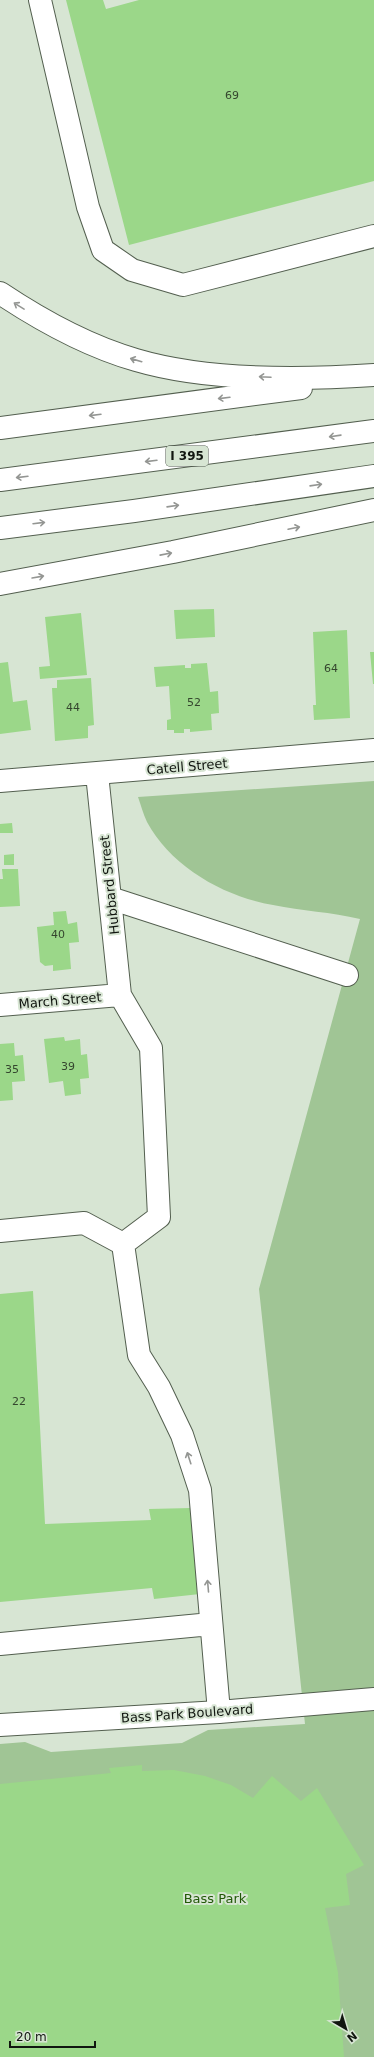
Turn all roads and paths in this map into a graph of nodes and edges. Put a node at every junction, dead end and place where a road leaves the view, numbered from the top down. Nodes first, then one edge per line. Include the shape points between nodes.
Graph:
1 (40, 0) edge
2 (374, 236) edge
3 (0, 293) edge
4 (374, 375) edge
5 (374, 379) edge
6 (0, 428) edge
7 (374, 431) edge
8 (374, 476) edge
9 (0, 480) edge
10 (374, 510) edge
11 (0, 528) edge
12 (0, 584) edge
13 (374, 750) edge
14 (97, 774) junction
15 (0, 781) edge
16 (110, 898) junction
17 (347, 975) dead end
18 (120, 995) junction
19 (0, 1005) edge
20 (0, 1230) edge
21 (123, 1244) junction
22 (211, 1624) junction
23 (0, 1644) edge
24 (374, 1699) edge
25 (219, 1712) junction
26 (0, 1725) edge

1 - 2 main road via 88,207 103,250 132,270 183,284
4 -> 3 main road via 270,377 167,367 137,360 84,341 36,317
5 -> 6 main road
7 -> 9 main road, I 395
11 -> 8 main road
12 -> 10 main road via 196,548
13 - 14 main road, Catell Street
14 - 15 main road, Catell Street
14 - 16 main road, Hubbard Street
16 - 17 main road
16 - 18 main road, Hubbard Street
18 - 19 main road, March Street
18 - 21 main road via 151,1048 159,1217
20 - 21 main road via 84,1223
22 -> 21 main road via 200,1490 182,1435 159,1387 138,1355
22 - 23 main road
22 - 25 main road
24 - 25 main road, Bass Park Boulevard
25 - 26 main road, Bass Park Boulevard

